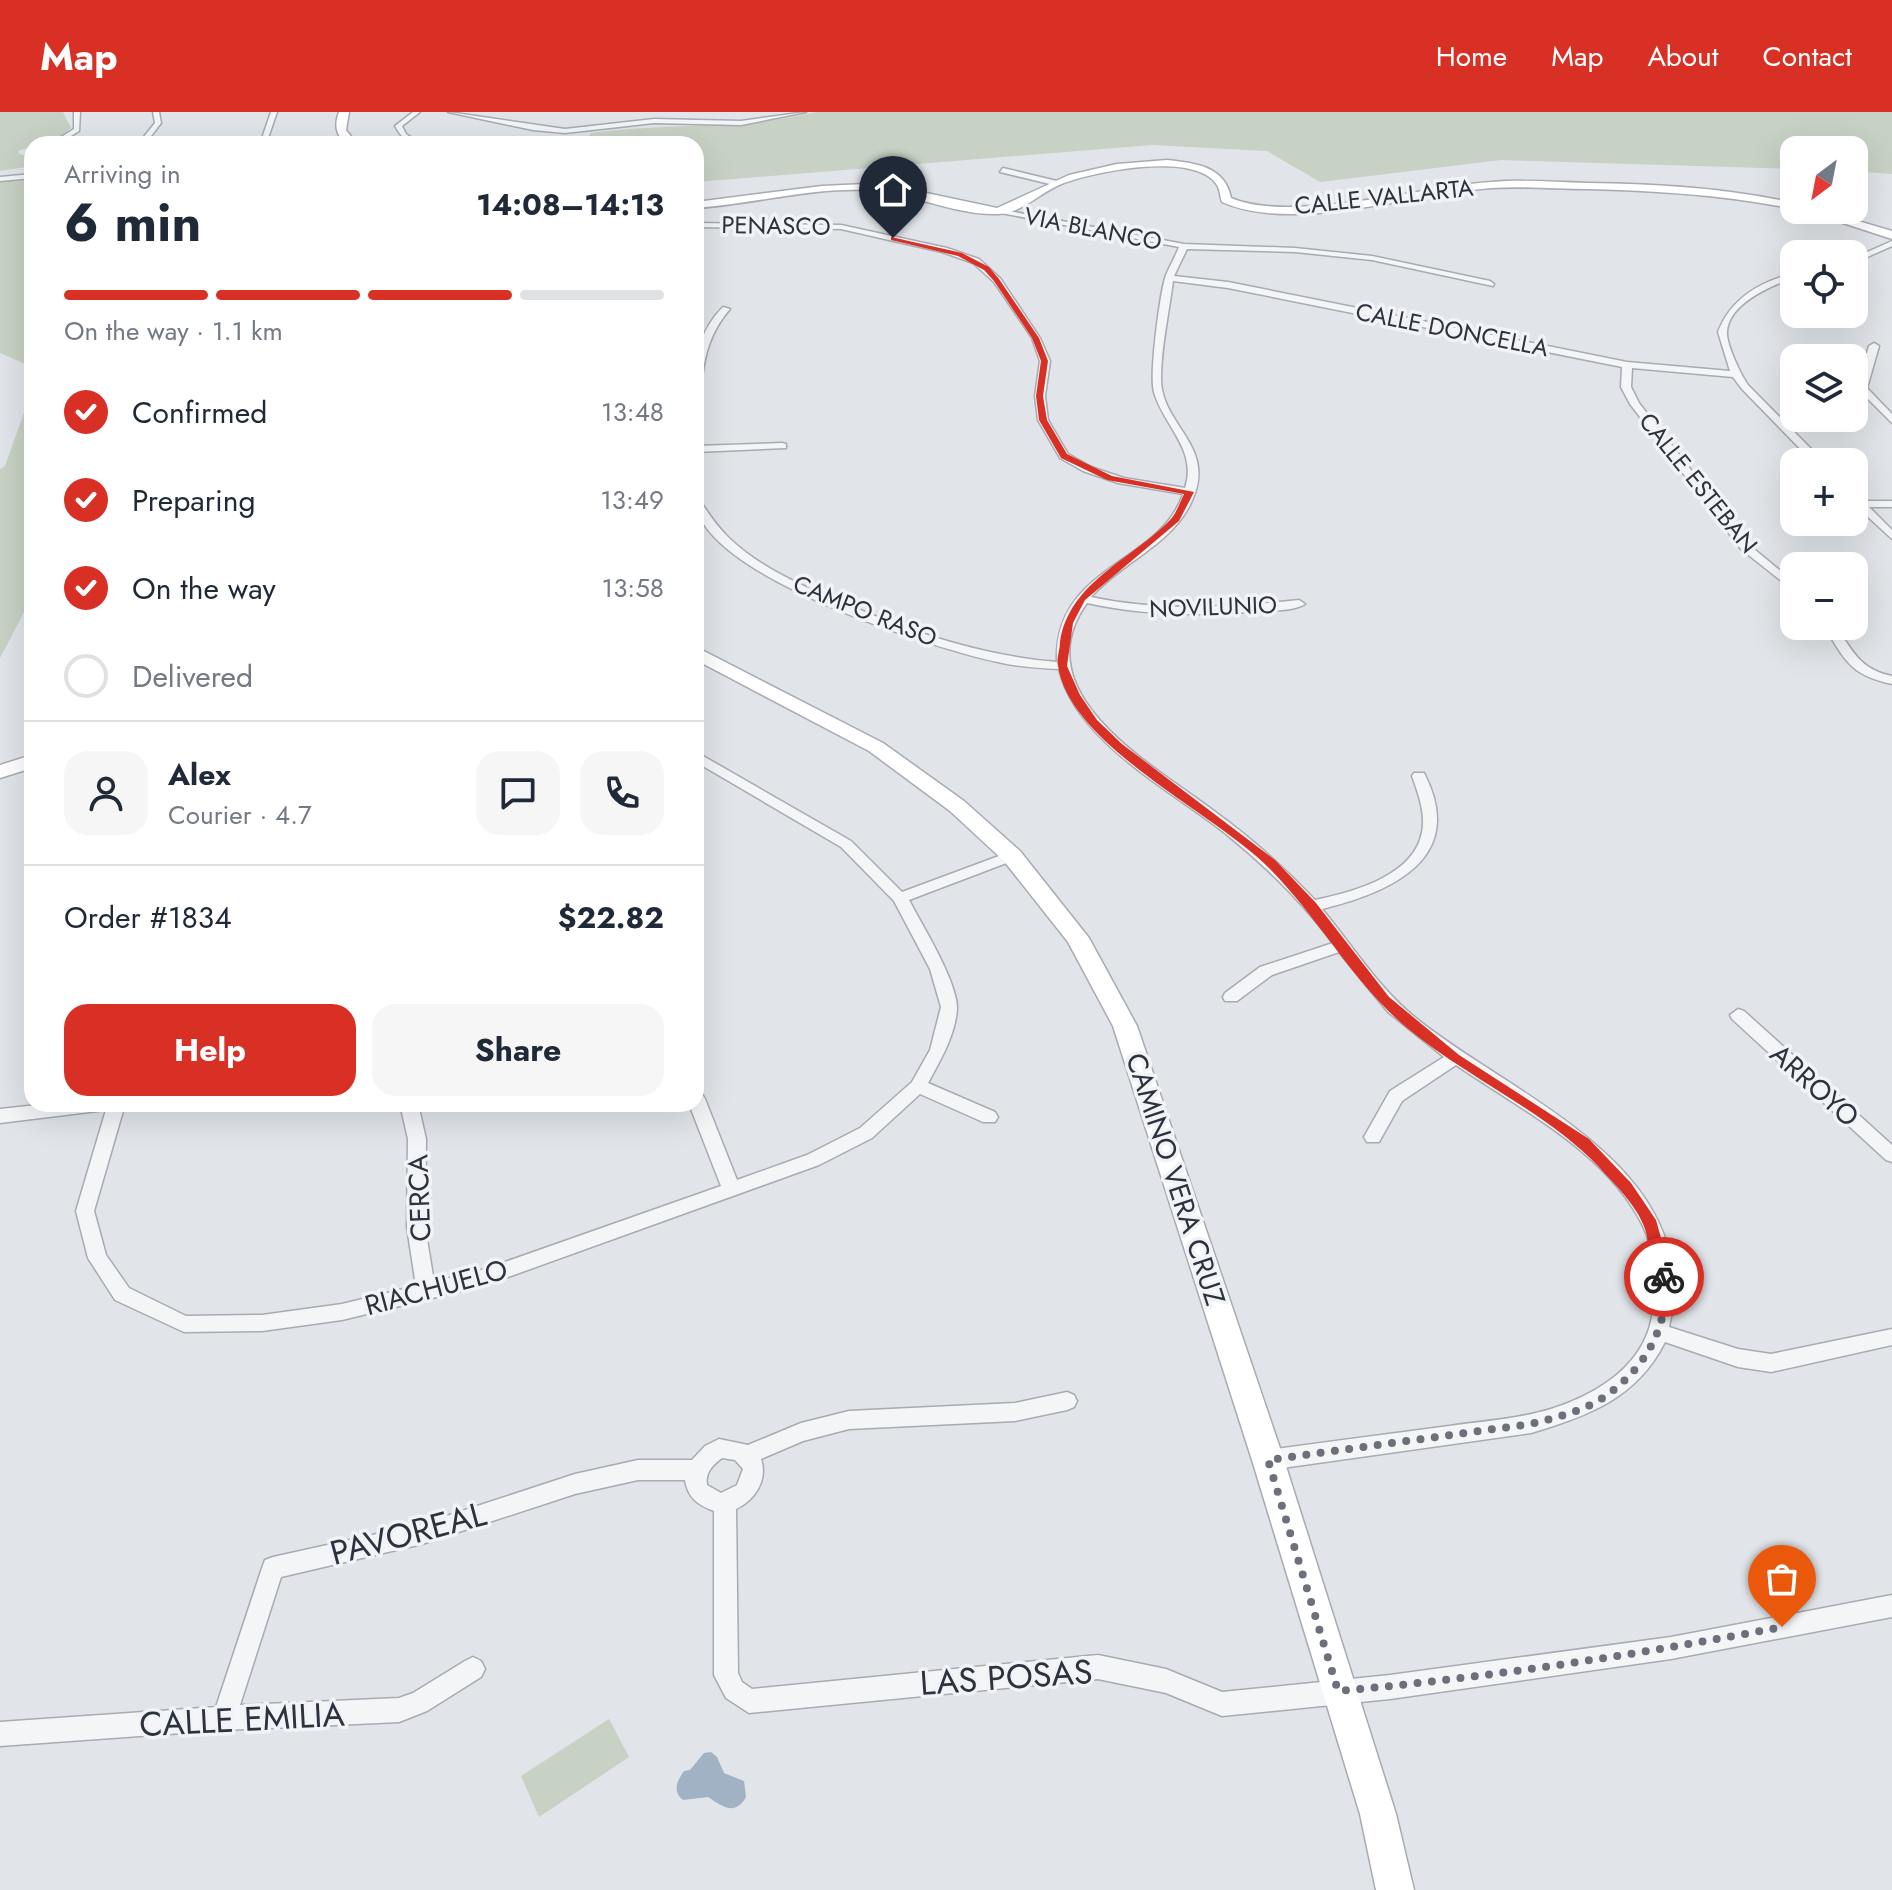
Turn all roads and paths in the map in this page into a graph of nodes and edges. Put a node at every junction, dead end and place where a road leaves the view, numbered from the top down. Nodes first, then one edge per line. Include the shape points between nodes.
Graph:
1 (77, 112) edge
2 (156, 112) edge
3 (274, 112) edge
4 (344, 112) edge
5 (417, 112) edge
6 (451, 112) edge
7 (655, 112) edge
8 (803, 112) edge
9 (783, 114) edge
10 (535, 116) dead end
11 (654, 121) junction
12 (521, 126) junction
13 (67, 136) edge
14 (147, 136) edge
15 (266, 136) edge
16 (344, 136) edge
17 (405, 136) edge
18 (1003, 170) dead end
19 (24, 177) edge
20 (0, 179) edge
21 (1054, 183) junction
22 (1780, 203) edge
23 (704, 204) edge
24 (1001, 211) junction
25 (1855, 224) edge
26 (704, 225) edge
27 (1892, 235) edge
28 (1892, 243) edge
29 (1184, 246) junction
30 (1868, 254) edge
31 (1169, 278) junction
32 (1780, 281) edge
33 (1490, 284) dead end
34 (726, 309) dead end
35 (1874, 346) dead end
36 (704, 347) edge
37 (1627, 365) junction
38 (1736, 374) junction
39 (1892, 420) edge
40 (782, 446) dead end
41 (1806, 448) edge
42 (704, 449) edge
43 (1189, 492) junction
44 (1868, 502) edge
45 (1892, 504) edge
46 (1868, 512) edge
47 (704, 516) edge
48 (1892, 536) edge
49 (1780, 576) edge
50 (1081, 598) junction
51 (1299, 604) dead end
52 (1839, 640) edge
53 (704, 657) edge
54 (1062, 666) junction
55 (1892, 680) edge
56 (704, 761) edge
57 (24, 764) edge
58 (0, 772) edge
59 (1419, 776) dead end
60 (1012, 856) junction
61 (900, 898) junction
62 (1312, 906) junction
63 (1341, 946) junction
64 (1231, 997) dead end
65 (1738, 1015) dead end
66 (1454, 1058) junction
67 (918, 1086) junction
68 (34, 1112) edge
69 (114, 1112) edge
70 (411, 1112) edge
71 (701, 1112) edge
72 (0, 1116) edge
73 (989, 1117) dead end
74 (1373, 1137) dead end
75 (1892, 1155) edge
76 (731, 1188) junction
77 (426, 1292) junction
78 (1660, 1332) junction
79 (1892, 1337) edge
80 (1067, 1401) dead end
81 (748, 1455) junction
82 (1268, 1460) junction
83 (696, 1470) junction
84 (725, 1502) junction
85 (1892, 1606) edge
86 (473, 1669) dead end
87 (1338, 1691) junction
88 (224, 1718) junction
89 (0, 1734) edge
90 (1395, 1890) edge

1 - 13 street via 77,130
2 - 14 street via 158,123
3 - 15 street
4 - 16 street
5 - 17 street via 398,126
6 - 12 street
7 - 11 street
8 - 9 street
9 - 11 street via 727,123
10 - 12 street
11 - 12 street via 580,130
18 - 21 street
19 - 20 street
21 - 22 street, CALLE VALLARTA via 1116,167 1171,165 1210,173 1222,183 1226,200 1244,208 1347,205 1524,184 1681,188
21 - 24 street, CALLE VALLARTA
23 - 24 street, VIA BLANCO via 816,188 868,187
24 - 29 street, VIA BLANCO
25 - 27 street
26 - 43 street, PENASCO via 841,227 976,261 997,280 1036,338 1045,361 1043,420 1064,456 1110,478
28 - 30 street
29 - 31 street
29 - 33 street, VIA BLANCO via 1330,252
31 - 37 street, CALLE DONCELLA via 1228,285
31 - 43 street via 1156,381 1168,417 1194,459
32 - 38 street via 1746,297 1725,321 1722,332
34 - 36 street via 713,320
35 - 39 street via 1862,388
37 - 38 street, CALLE DONCELLA
37 - 49 street, CALLE ESTEBAN via 1626,387 1635,404 1745,547
38 - 41 street
40 - 42 street
43 - 50 street via 1176,520
44 - 45 street
46 - 48 street
47 - 54 street, CAMPO RASO via 732,548 812,592 970,652
50 - 51 street, NOVILUNIO via 1178,614
50 - 54 street via 1068,623
52 - 55 street via 1864,674
53 - 60 street, CAMINO VERA CRUZ via 876,747 957,806
54 - 62 street via 1093,722 1118,747 1271,862
56 - 61 street, RIACHUELO via 846,844
57 - 58 street
59 - 62 street via 1430,833 1422,853 1383,883
60 - 61 street
60 - 82 street, CAMINO VERA CRUZ via 1078,938 1125,1026
61 - 67 street, RIACHUELO via 938,969 949,1007 938,1050
62 - 63 street
63 - 64 street via 1266,971
63 - 66 street via 1385,1001
65 - 75 street, ARROYO
66 - 74 street via 1396,1096
66 - 78 street via 1584,1143 1626,1187 1651,1224 1665,1282
67 - 73 street
67 - 76 street, RIACHUELO via 866,1133 813,1160
68 - 72 street
69 - 77 street, RIACHUELO via 85,1211 97,1258 122,1294 184,1324 246,1324 342,1312
70 - 77 street, CERCA via 417,1139 416,1227
71 - 76 street
76 - 77 street, RIACHUELO via 486,1277
78 - 79 street via 1738,1358 1771,1363
78 - 82 street via 1635,1371 1606,1396 1572,1412 1531,1424
80 - 81 street via 1015,1412 849,1420 801,1432
81 - 83 street via 719,1448
81 - 84 street via 754,1478 738,1498
82 - 87 street, CAMINO VERA CRUZ
83 - 84 street via 697,1486 708,1498
83 - 88 street, PAVOREAL via 638,1470 575,1484 422,1534 273,1568
84 - 87 street, LAS POSAS via 726,1675 749,1701 1098,1667 1166,1681 1222,1704
85 - 87 street, LAS POSAS via 1671,1648
86 - 88 street, CALLE EMILIA via 399,1710
87 - 90 street, CAMINO VERA CRUZ via 1378,1814
88 - 89 street, CALLE EMILIA

